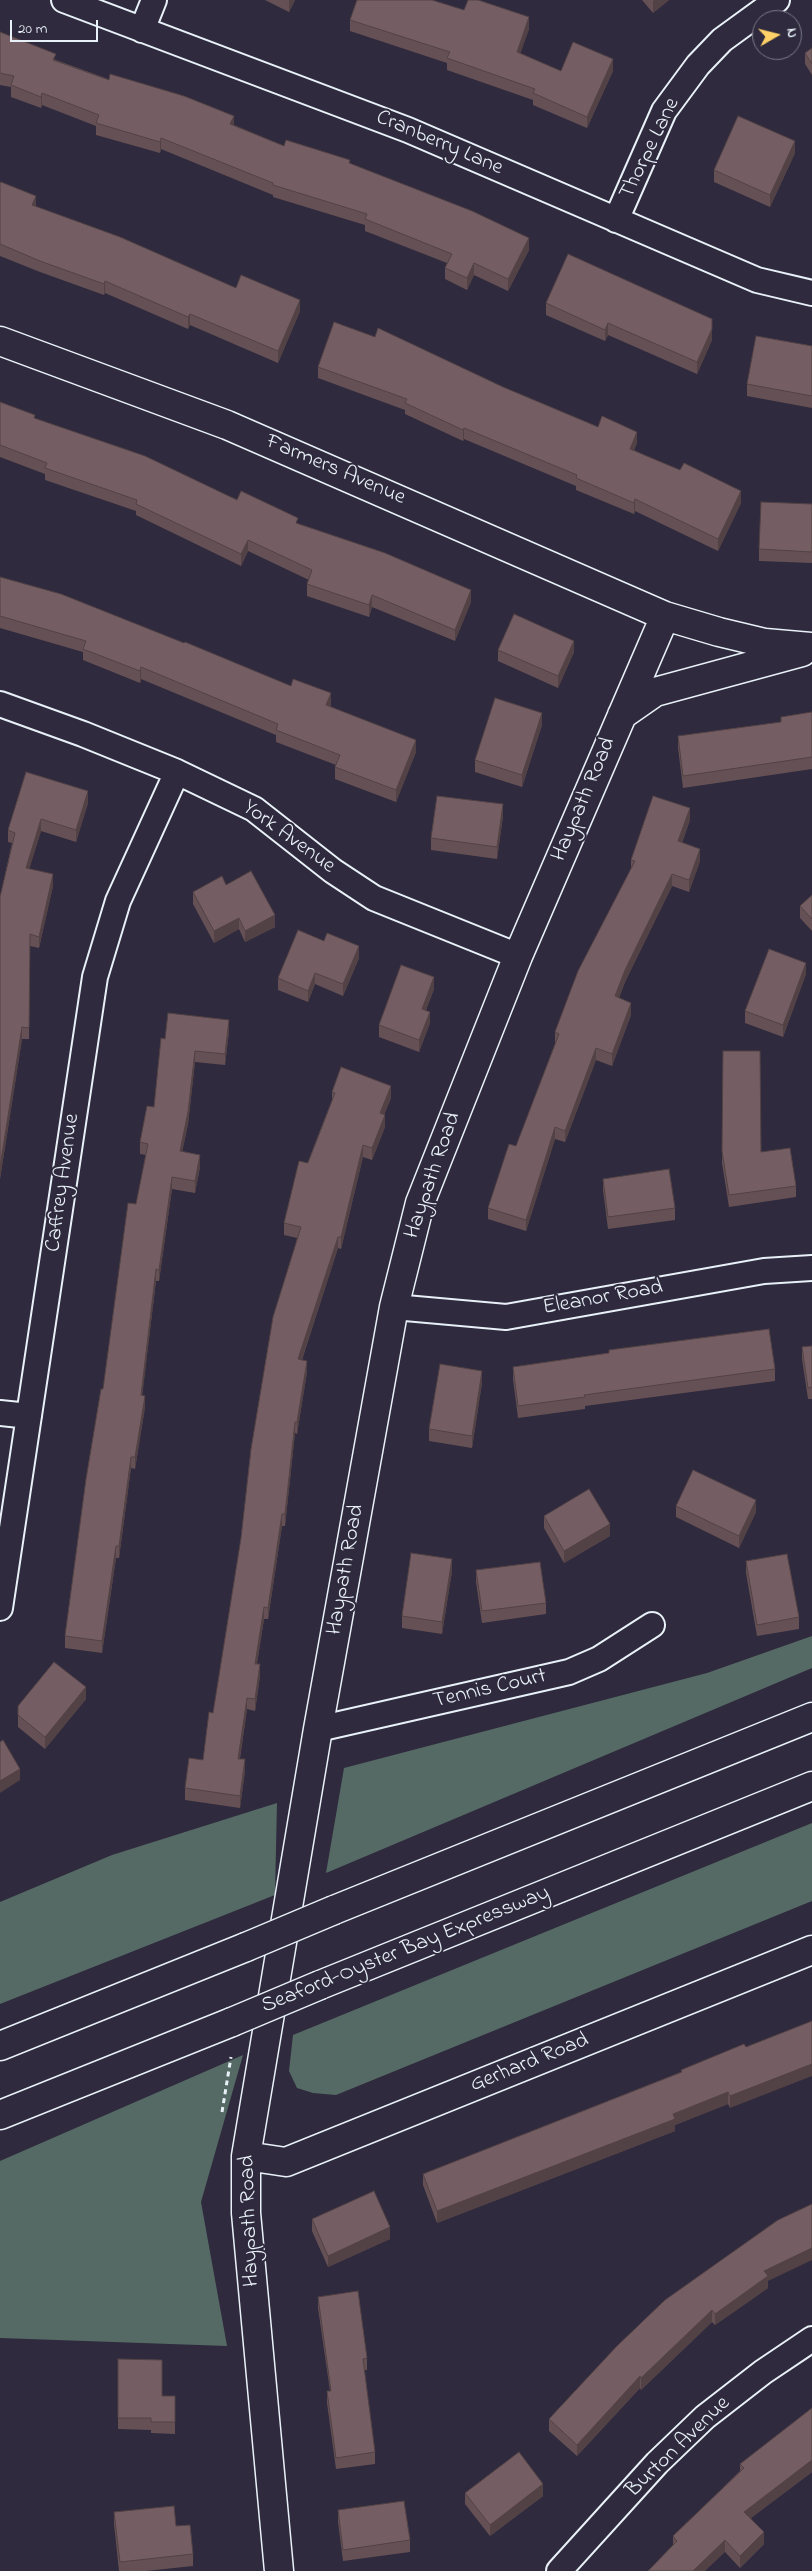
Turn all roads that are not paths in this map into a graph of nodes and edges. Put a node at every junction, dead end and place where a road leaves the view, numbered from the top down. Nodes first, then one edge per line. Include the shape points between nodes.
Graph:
1 (64, 0) edge
2 (154, 0) edge
3 (777, 0) edge
4 (142, 30) junction
5 (616, 220) junction
6 (812, 293) edge
7 (0, 341) edge
8 (665, 616) junction
9 (812, 648) edge
10 (0, 704) edge
11 (621, 716) junction
12 (177, 772) junction
13 (518, 956) junction
14 (812, 1268) edge
15 (394, 1307) junction
16 (0, 1412) edge
17 (29, 1416) junction
18 (0, 1608) edge
19 (652, 1625) dead end
20 (812, 1717) edge
21 (318, 1729) junction
22 (812, 1786) edge
23 (812, 1950) edge
24 (0, 2046) edge
25 (0, 2115) edge
26 (246, 2156) junction
27 (812, 2339) edge
28 (279, 2571) edge
29 (559, 2571) edge

1 - 4 street, Cranberry Lane
2 - 4 street
3 - 5 street, Thorpe Lane via 722,40 698,65 664,111
4 - 5 street, Cranberry Lane via 408,130
5 - 6 street, Cranberry Lane via 757,280
7 - 8 main road, Farmers Avenue via 227,425
8 - 9 main road, Farmers Avenue via 765,643
8 - 11 main road, Haypath Road
9 - 11 main road via 655,692
10 - 12 street, York Avenue
11 - 13 main road, Haypath Road
12 - 13 street, York Avenue via 254,809 333,871 374,898
12 - 17 street, Caffrey Avenue via 118,901 95,977
13 - 15 main road, Haypath Road via 420,1203
14 - 15 street, Eleanor Road via 764,1271 506,1317
15 - 21 main road, Haypath Road
16 - 17 street
17 - 18 street, Caffrey Avenue
19 - 21 street, Tennis Court via 598,1659 569,1672
20 - 24 main road, bridge
21 - 26 main road, Haypath Road
22 - 25 main road, Seaford-Oyster Bay Expressway, bridge
23 - 26 main road, Gerhard Road via 286,2162
26 - 28 main road, Haypath Road via 246,2214
27 - 29 street, Burton Avenue via 705,2417 657,2463

